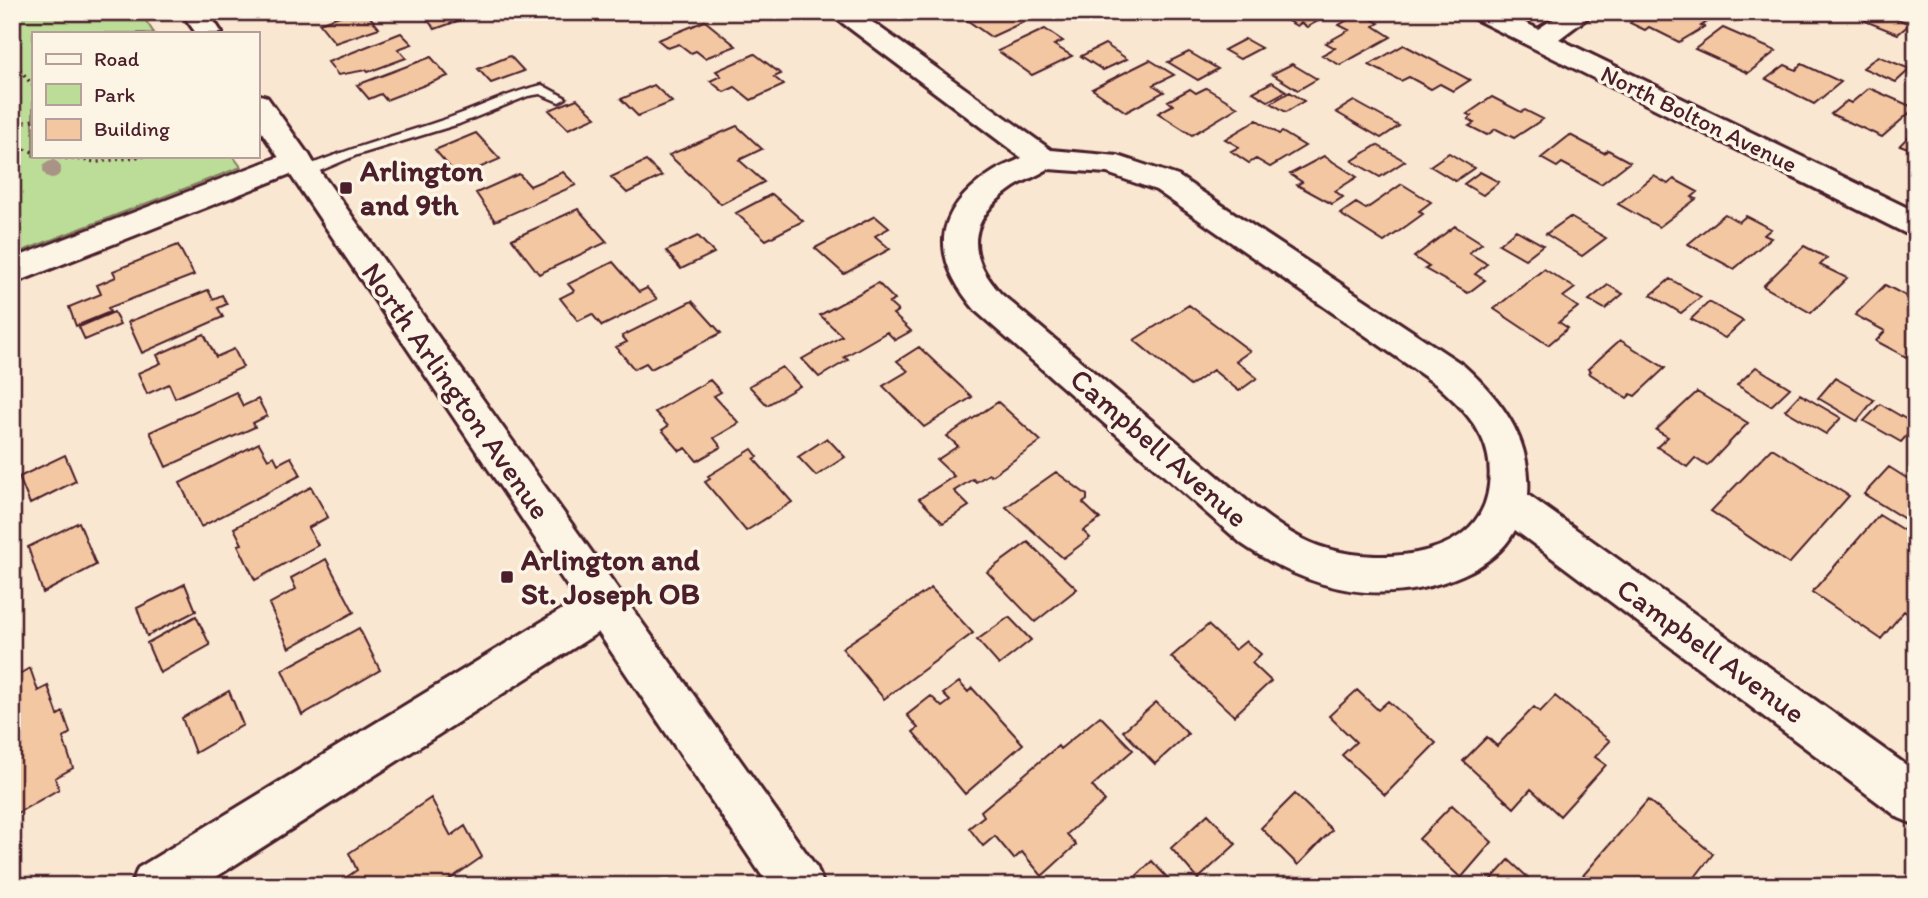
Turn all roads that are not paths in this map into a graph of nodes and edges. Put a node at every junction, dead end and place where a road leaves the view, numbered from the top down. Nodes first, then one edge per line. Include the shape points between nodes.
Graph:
1 (194, 12) edge
2 (841, 12) edge
3 (1482, 12) edge
4 (1582, 12) edge
5 (208, 32) edge
6 (1539, 40) junction
7 (559, 98) dead end
8 (259, 106) edge
9 (1042, 158) junction
10 (301, 166) junction
11 (1916, 225) edge
12 (12, 272) edge
13 (1506, 501) junction
14 (604, 606) junction
15 (1916, 802) edge
16 (156, 886) edge
17 (799, 886) edge

1 - 5 street
2 - 9 street, Campbell Avenue
3 - 6 street, North Bolton Avenue
4 - 6 street
6 - 11 street, North Bolton Avenue
7 - 10 lane via 542,89 524,93 454,121
8 - 10 street, North Arlington Avenue
9 - 13 street, Campbell Avenue via 1060,163 1115,164 1167,183 1450,375 1487,413 1503,442 1510,473
9 - 13 street, Campbell Avenue via 976,199 964,218 958,250 972,283 989,303 1262,536 1319,565 1361,574 1402,575 1471,551 1495,530
10 - 12 street
10 - 14 street, North Arlington Avenue
13 - 15 street, Campbell Avenue
14 - 16 street
14 - 17 street, North Arlington Avenue

